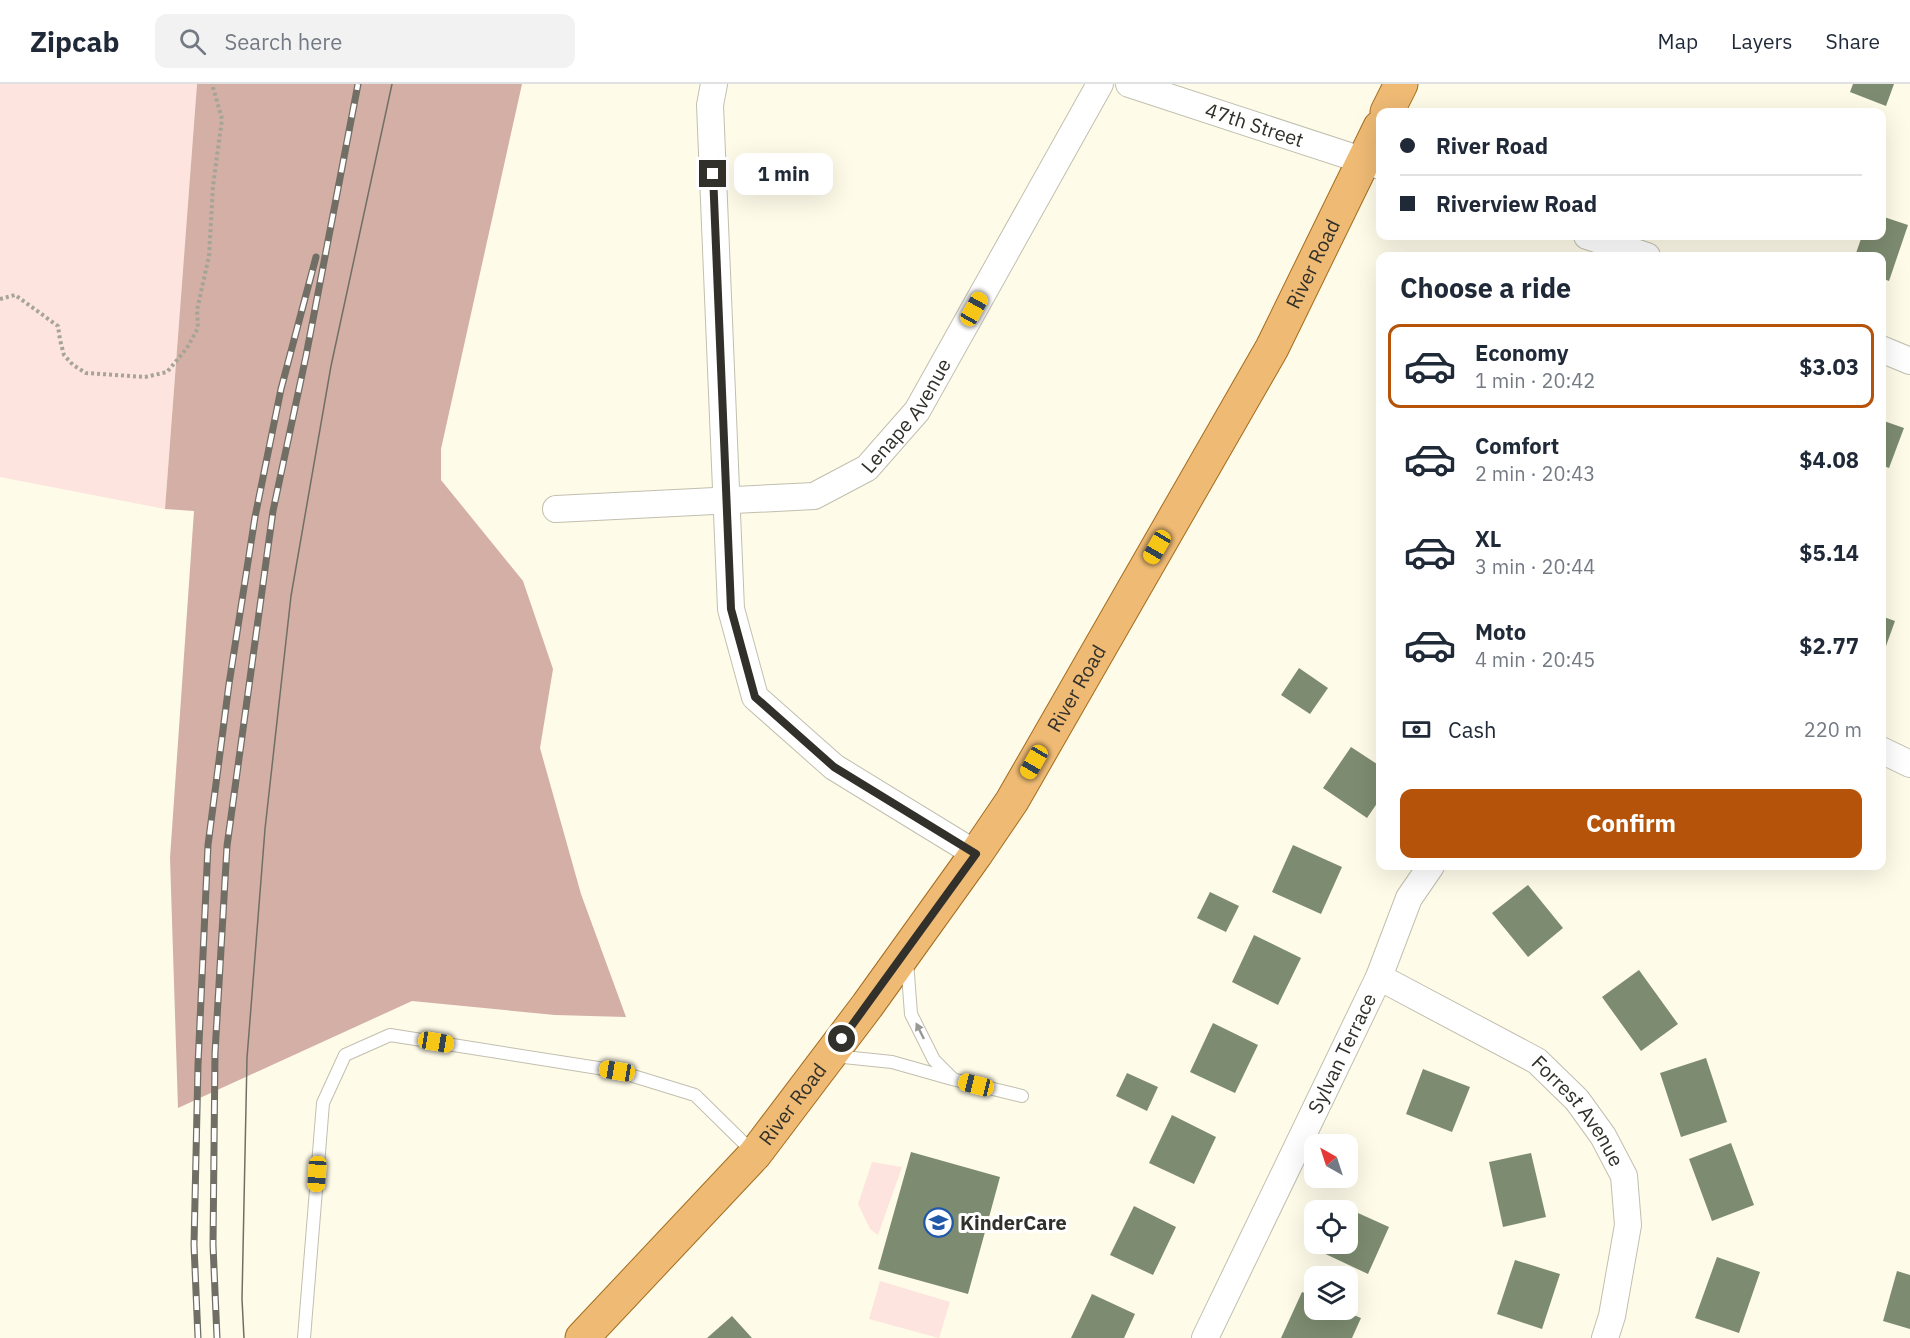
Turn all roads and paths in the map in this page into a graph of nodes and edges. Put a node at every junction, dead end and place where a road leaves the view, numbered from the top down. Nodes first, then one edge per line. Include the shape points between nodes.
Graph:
1 (212, 84) edge
2 (714, 84) edge
3 (1100, 84) edge
4 (1129, 84) edge
5 (1401, 84) edge
6 (1389, 108) edge
7 (1376, 146) edge
8 (1372, 164) edge
9 (1598, 240) edge
10 (1631, 252) edge
11 (0, 299) edge
12 (1886, 352) edge
13 (1910, 361) edge
14 (727, 501) junction
15 (556, 509) dead end
16 (1886, 752) edge
17 (1910, 764) edge
18 (976, 854) junction
19 (1428, 870) edge
20 (906, 951) junction
21 (1379, 977) junction
22 (829, 1056) junction
23 (952, 1079) junction
24 (1022, 1096) dead end
25 (755, 1154) junction
26 (585, 1337) edge
27 (304, 1338) edge
28 (1205, 1338) edge
29 (1605, 1338) edge

1 - 11 path via 222,119 209,256 197,310 198,328 167,372 145,377 86,373 64,355 58,326 15,295
2 - 14 street via 710,105
3 - 14 street, Lenape Avenue via 917,411 867,468 814,496
4 - 8 street, 47th Street
5 - 6 main road
7 - 8 main road, River Road
8 - 18 main road, River Road via 1272,348 1012,801
9 - 10 street
12 - 13 street
14 - 15 street, Lenape Avenue
14 - 18 street via 731,609 755,697 834,767
16 - 17 street
18 - 20 main road, River Road
19 - 21 street, Sylvan Terrace via 1409,898
20 - 22 main road, River Road
23 -> 20 lane via 934,1060 911,1014
21 - 28 street, Sylvan Terrace
21 - 29 street, Forrest Avenue via 1537,1061 1577,1100 1603,1136 1624,1176 1629,1224
22 - 23 lane via 892,1062
22 - 25 main road, River Road
23 - 24 lane
25 - 26 main road, River Road
25 - 27 lane via 694,1095 617,1071 390,1035 345,1055 323,1103

